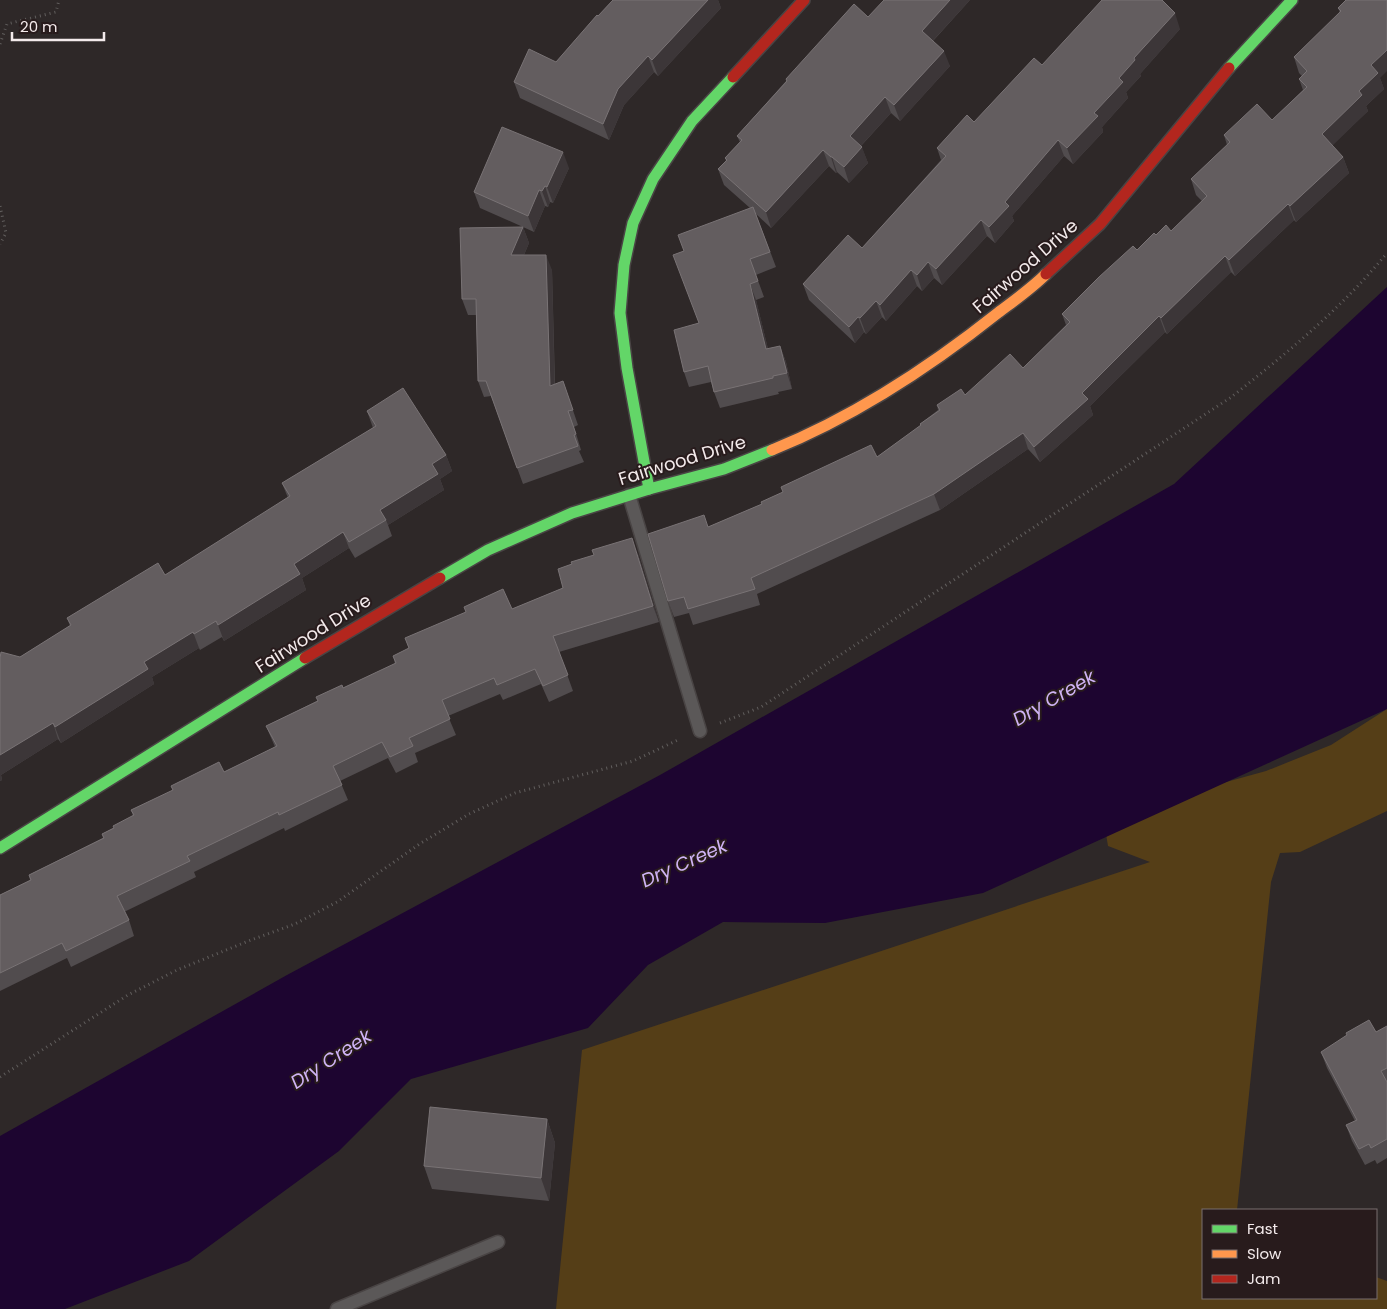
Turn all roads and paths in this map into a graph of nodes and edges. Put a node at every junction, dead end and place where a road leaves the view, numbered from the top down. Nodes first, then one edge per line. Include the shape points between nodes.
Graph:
1 (59, 0) edge
2 (804, 0) edge
3 (1292, 0) edge
4 (0, 44) edge
5 (0, 206) edge
6 (0, 244) edge
7 (649, 489) junction
8 (629, 494) junction
9 (700, 731) dead end
10 (0, 848) edge
11 (498, 1242) dead end
12 (337, 1309) edge

1 - 4 path via 56,12 7,24
2 - 7 street via 692,121 653,179 632,223 620,313
3 - 7 street, Fairwood Drive via 1230,67 1100,224 1042,278 969,336 888,391 799,438 724,468
5 - 6 path via 6,233
7 - 8 street, Fairwood Drive
8 - 9 lane
8 - 10 street, Fairwood Drive via 572,513 496,546 424,586
11 - 12 lane

